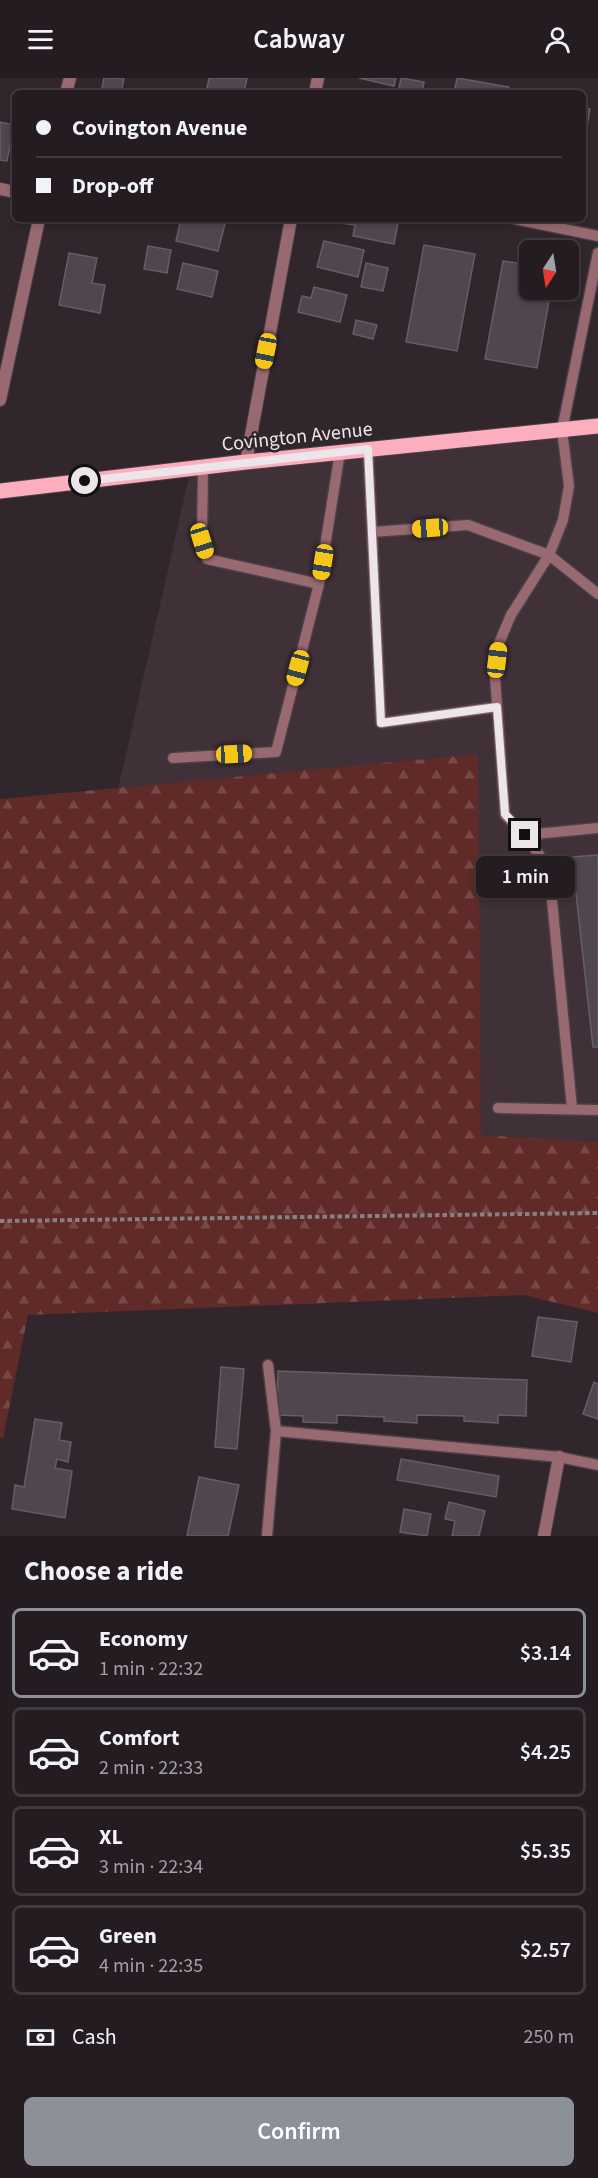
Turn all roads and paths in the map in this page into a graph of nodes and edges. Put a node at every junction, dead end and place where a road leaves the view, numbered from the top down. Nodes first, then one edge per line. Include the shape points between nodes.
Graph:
1 (38, 222) edge
2 (290, 222) edge
3 (530, 222) edge
4 (598, 236) edge
5 (598, 253) edge
6 (0, 400) edge
7 (598, 426) edge
8 (562, 430) junction
9 (368, 449) junction
10 (340, 452) junction
11 (246, 462) junction
12 (203, 467) junction
13 (0, 491) edge
14 (372, 532) junction
15 (549, 555) junction
16 (319, 584) junction
17 (598, 594) edge
18 (497, 707) junction
19 (173, 758) dead end
20 (598, 828) edge
21 (525, 835) junction
22 (498, 1108) dead end
23 (572, 1108) junction
24 (598, 1110) edge
25 (598, 1213) edge
26 (0, 1221) edge
27 (268, 1365) dead end
28 (276, 1431) junction
29 (559, 1457) junction
30 (598, 1465) edge
31 (267, 1536) edge
32 (544, 1536) edge

1 - 6 street
2 - 11 street
3 - 4 lane
5 - 8 lane
7 - 8 main road, Covington Avenue
8 - 9 main road, Covington Avenue
8 - 15 lane via 569,486 563,520
9 - 10 main road, Covington Avenue
9 - 14 lane
10 - 11 main road, Covington Avenue
10 - 16 lane
11 - 12 main road, Covington Avenue
12 - 13 main road, Covington Avenue
12 - 16 lane via 202,541 207,559
14 - 15 lane via 468,525
14 - 18 lane via 381,723
15 - 17 lane
15 - 18 lane via 511,615 499,643
16 - 19 lane via 276,752
18 - 21 lane via 505,814
20 - 21 lane
21 - 23 lane via 549,869
22 - 23 lane
23 - 24 lane
25 - 26 path
27 - 28 lane
28 - 29 lane
28 - 31 lane
29 - 30 lane
29 - 32 street

